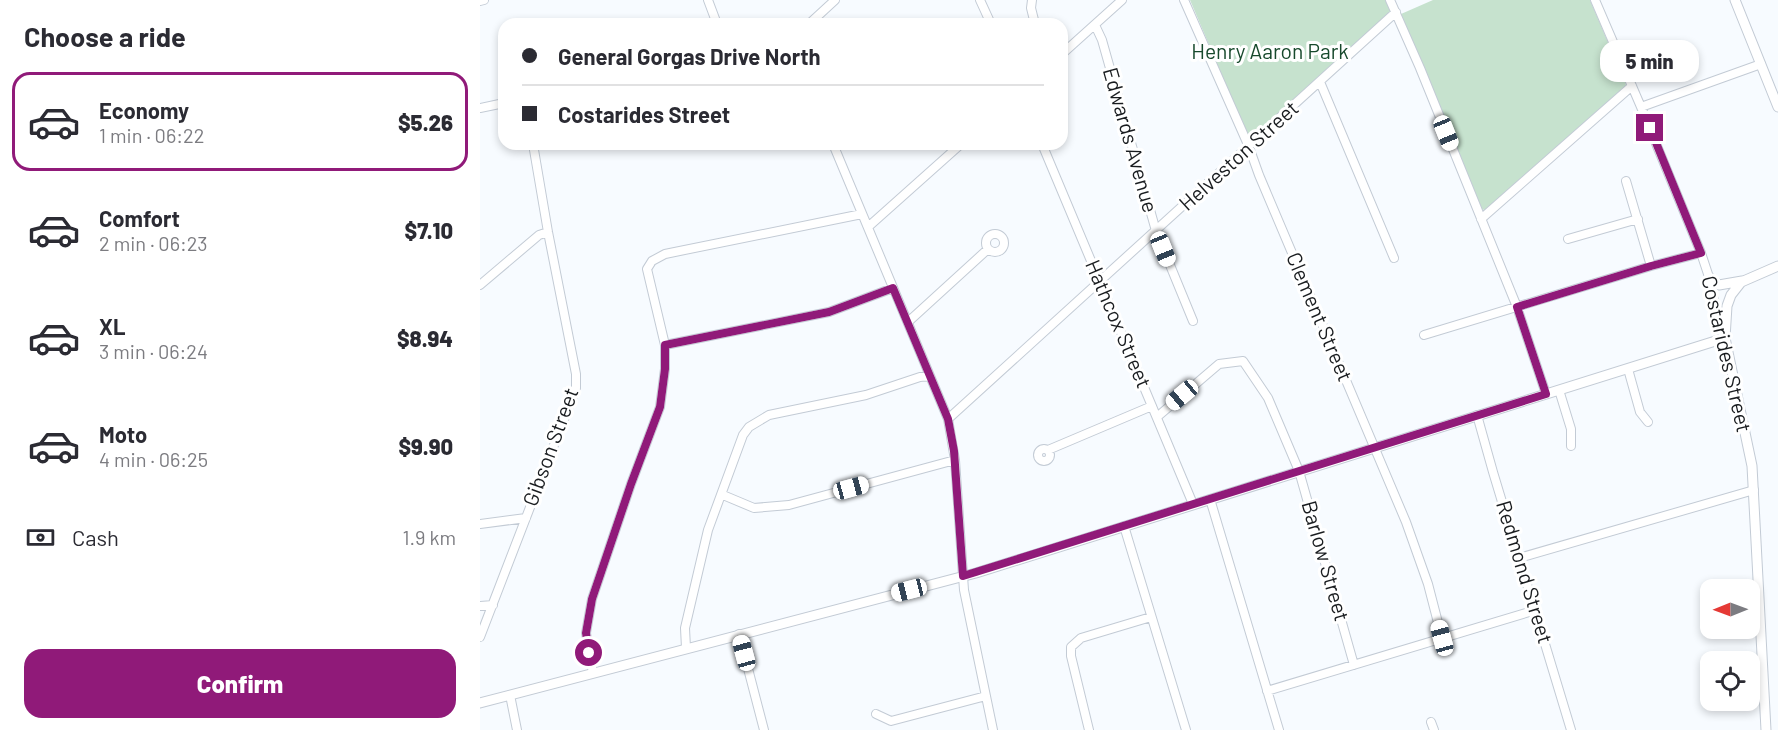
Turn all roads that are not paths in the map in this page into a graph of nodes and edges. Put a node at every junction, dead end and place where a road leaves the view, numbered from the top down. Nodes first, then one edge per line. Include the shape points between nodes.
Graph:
1 (708, 0) edge
2 (835, 0) edge
3 (980, 0) edge
4 (1032, 0) edge
5 (1122, 0) edge
6 (1184, 0) edge
7 (1390, 0) edge
8 (1595, 0) edge
9 (1735, 0) edge
10 (1396, 12) junction
11 (715, 18) edge
12 (816, 18) edge
13 (988, 18) edge
14 (1034, 18) edge
15 (1095, 25) junction
16 (1068, 49) edge
17 (1761, 64) junction
18 (1320, 82) junction
19 (1632, 86) junction
20 (498, 104) edge
21 (1641, 107) junction
22 (1778, 107) edge
23 (480, 108) edge
24 (1249, 147) junction
25 (534, 150) edge
26 (835, 150) edge
27 (948, 150) edge
28 (1045, 150) edge
29 (1626, 181) dead end
30 (862, 214) junction
31 (1481, 219) junction
32 (1638, 219) junction
33 (868, 228) junction
34 (1156, 231) junction
35 (548, 232) junction
36 (1568, 239) dead end
37 (988, 249) dead end
38 (1701, 253) junction
39 (1395, 258) dead end
40 (1651, 266) junction
41 (1778, 266) edge
42 (1709, 277) junction
43 (1100, 281) junction
44 (1742, 281) junction
45 (480, 285) edge
46 (893, 288) junction
47 (1517, 307) junction
48 (1193, 321) dead end
49 (908, 322) junction
50 (1719, 322) junction
51 (1424, 335) dead end
52 (1725, 338) junction
53 (665, 345) junction
54 (1628, 369) junction
55 (930, 376) junction
56 (1559, 390) junction
57 (1546, 394) junction
58 (1152, 406) junction
59 (1477, 415) junction
60 (1157, 417) junction
61 (948, 419) junction
62 (1648, 422) dead end
63 (1571, 446) dead end
64 (1375, 448) junction
65 (1048, 450) dead end
66 (955, 460) junction
67 (1299, 471) junction
68 (1754, 490) junction
69 (723, 495) junction
70 (1210, 499) junction
71 (1193, 504) junction
72 (526, 518) junction
73 (480, 524) edge
74 (1124, 526) junction
75 (1519, 558) junction
76 (963, 576) junction
77 (493, 605) junction
78 (480, 606) edge
79 (1536, 610) junction
80 (1150, 617) junction
81 (739, 634) junction
82 (480, 638) edge
83 (1442, 638) junction
84 (686, 648) junction
85 (1354, 665) junction
86 (593, 673) junction
87 (1267, 691) junction
88 (510, 695) junction
89 (986, 696) junction
90 (480, 703) edge
91 (876, 714) dead end
92 (517, 730) edge
93 (764, 730) edge
94 (993, 730) edge
95 (1089, 730) edge
96 (1186, 730) edge
97 (1279, 730) edge
98 (1571, 730) edge
99 (1766, 730) edge

1 - 11 street
2 - 12 street
3 - 13 street
4 - 14 street
5 - 15 street
6 - 24 street, Clement Street
7 - 10 street
8 - 19 street, Costarides Street
9 - 17 street
10 - 18 street, Helveston Street
10 - 31 street
15 - 16 street
15 - 34 street, Edwards Avenue
17 - 21 street
17 - 22 street
18 - 24 street, Helveston Street
18 - 39 street
19 - 21 street, Costarides Street
19 - 31 street
20 - 23 street
21 - 38 street, Costarides Street
24 - 34 street, Helveston Street
24 - 64 street, Clement Street
25 - 35 street, Gibson Street
26 - 30 street
27 - 33 street
28 - 43 street, Hathcox Street
29 - 32 street
30 - 33 street
30 - 53 street via 665,254 652,261 647,268
31 - 47 street
32 - 36 street
32 - 40 street
33 - 46 street
34 - 43 street, Helveston Street
34 - 48 street, Edwards Avenue
35 - 45 street via 539,235
35 - 72 street, Gibson Street via 576,388
37 - 49 street
38 - 40 street
38 - 42 street, Costarides Street
40 - 47 street
41 - 44 street
42 - 44 street via 1719,285
42 - 50 street, Costarides Street
43 - 58 street, Hathcox Street
43 - 61 street, Helveston Street
44 - 50 street via 1723,298
44 - 52 street via 1727,306
46 - 49 street
46 - 53 street via 829,312
47 - 51 street
47 - 57 street
49 - 55 street
50 - 52 street, Costarides Street
52 - 54 street
52 - 68 street, Costarides Street
53 - 86 street via 660,407 592,599 586,633
54 - 56 street
54 - 62 street via 1640,412
55 - 61 street
55 - 69 street via 866,395 769,415 743,435
56 - 57 street
56 - 63 street via 1571,429
57 - 59 street
58 - 60 street, Hathcox Street
58 - 65 street
59 - 64 street
59 - 75 street, Redmond Street
60 - 67 street, Barlow Street via 1220,364 1244,361 1268,398
60 - 71 street, Hathcox Street
61 - 66 street
64 - 67 street
64 - 83 street, Clement Street via 1410,532
66 - 69 street via 789,505 754,508
66 - 76 street
67 - 70 street
67 - 85 street, Barlow Street
68 - 75 street
68 - 99 street, Costarides Street
69 - 84 street via 708,530 685,628
70 - 71 street
70 - 87 street
71 - 74 street
72 - 73 street
72 - 77 street, Gibson Street
74 - 76 street
74 - 80 street
75 - 79 street, Redmond Street
76 - 81 street
76 - 89 street
77 - 78 street
77 - 82 street, Gibson Street
79 - 83 street
79 - 98 street, Redmond Street
80 - 95 street via 1081,638 1071,646
80 - 96 street
81 - 84 street
81 - 93 street
83 - 85 street
84 - 86 street
85 - 87 street
86 - 88 street
87 - 97 street
88 - 90 street
88 - 92 street
89 - 91 street via 891,721
89 - 94 street

